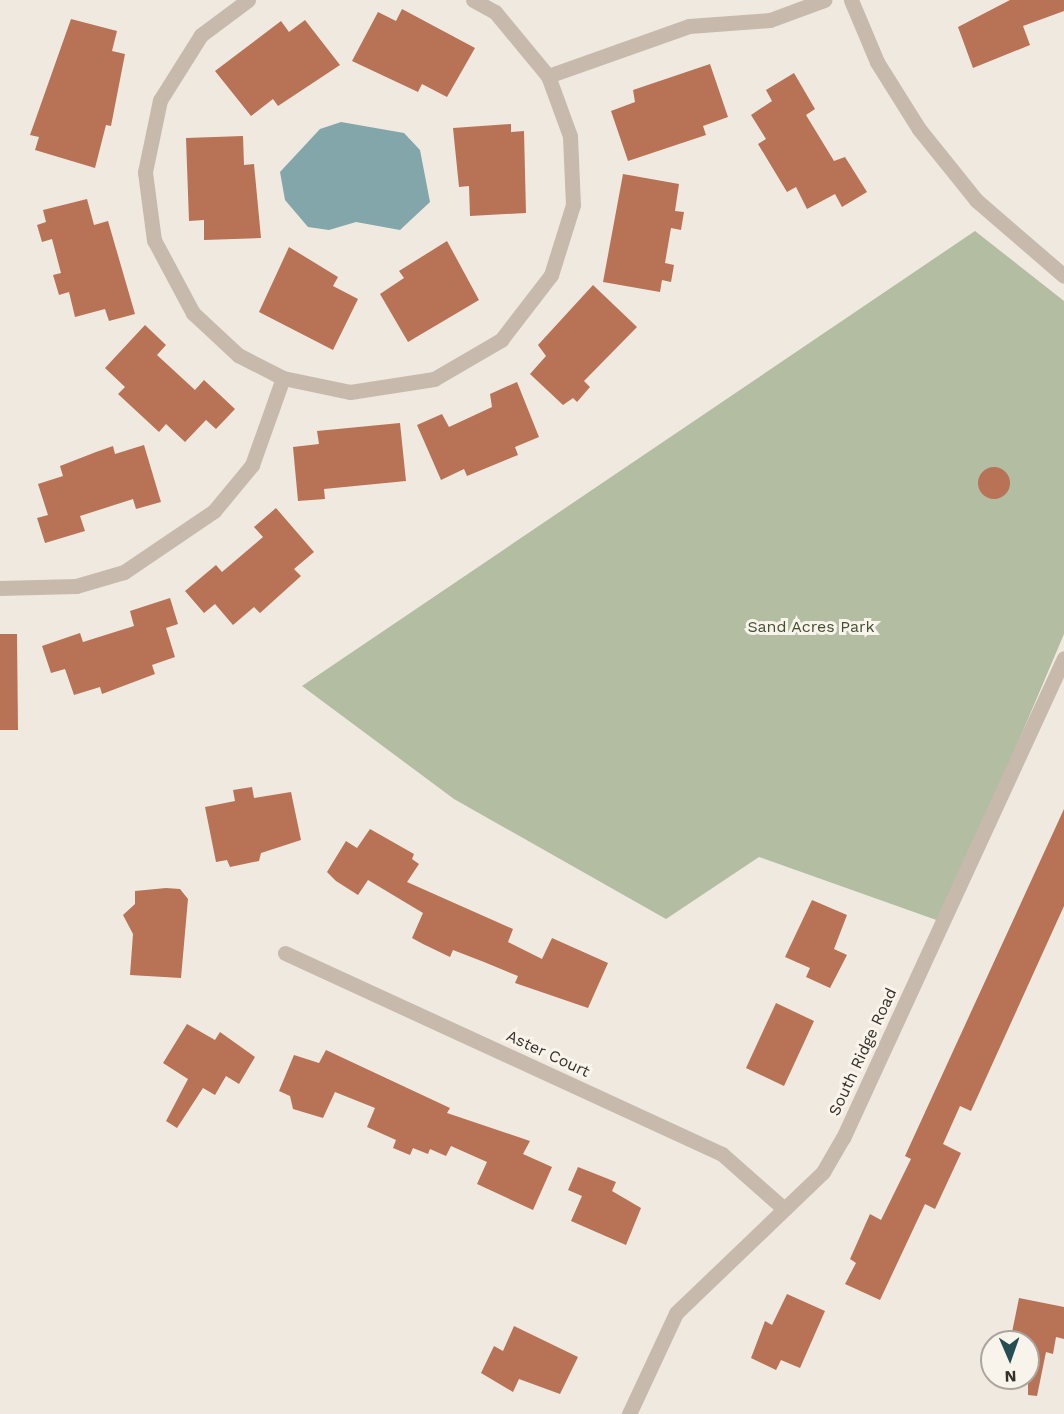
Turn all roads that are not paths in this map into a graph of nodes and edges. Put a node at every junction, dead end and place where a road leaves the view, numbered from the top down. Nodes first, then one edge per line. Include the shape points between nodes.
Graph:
1 (248, 0) edge
2 (473, 0) edge
3 (824, 0) edge
4 (851, 0) edge
5 (548, 76) junction
6 (1064, 276) edge
7 (283, 378) junction
8 (0, 588) edge
9 (1064, 658) edge
10 (285, 953) dead end
11 (783, 1208) junction
12 (629, 1414) edge

1 - 7 street via 201,35 160,100 145,172 154,240 193,313 238,355
2 - 5 street via 495,12
3 - 5 street via 770,20 689,26
4 - 6 street via 877,62 919,129 976,200
5 - 7 street via 570,136 573,205 552,275 501,340 434,379 350,392
7 - 8 street via 252,465 214,511 124,572 76,586
9 - 11 street, South Ridge Road via 843,1138 822,1172
10 - 11 street, Aster Court via 722,1154
11 - 12 street, South Ridge Road via 676,1313

